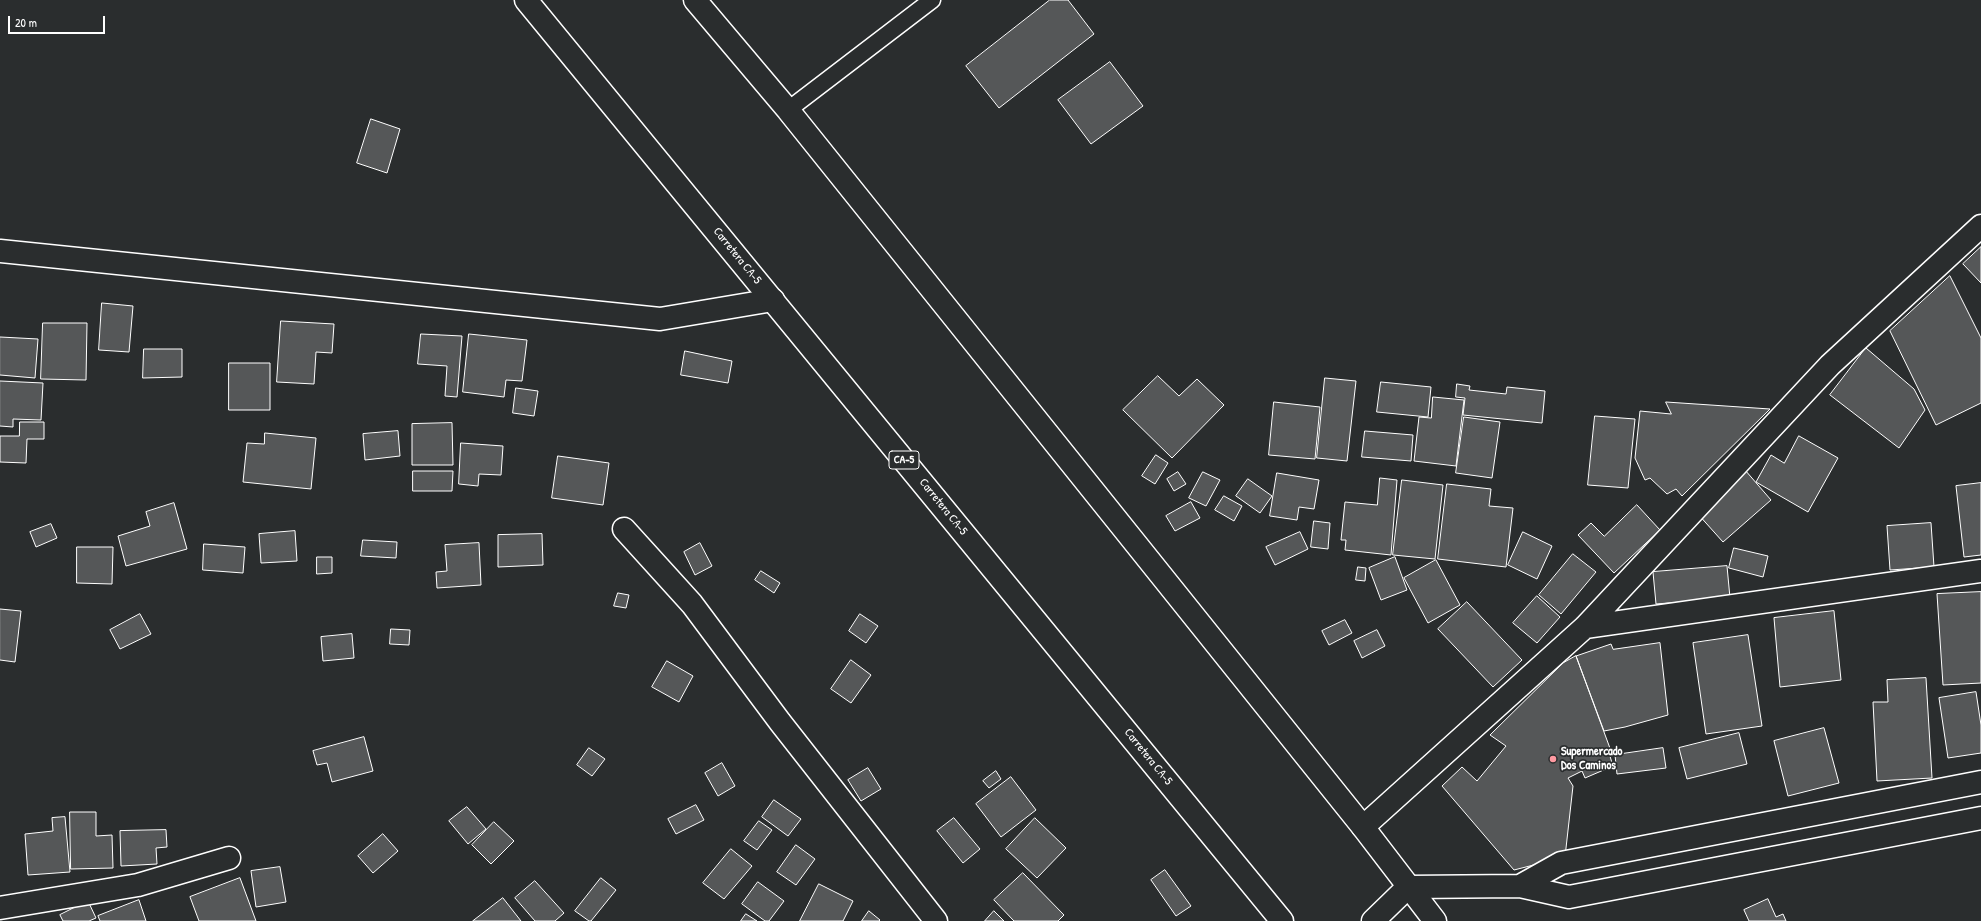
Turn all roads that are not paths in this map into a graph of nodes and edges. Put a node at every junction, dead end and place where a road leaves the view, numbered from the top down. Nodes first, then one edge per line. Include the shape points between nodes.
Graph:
1 (526, 0) edge
2 (695, 0) edge
3 (932, 0) edge
4 (788, 110) junction
5 (1981, 226) edge
6 (0, 251) edge
7 (773, 300) junction
8 (624, 529) dead end
9 (1981, 571) edge
10 (1584, 627) junction
11 (1981, 782) edge
12 (1981, 818) edge
13 (1363, 827) junction
14 (230, 858) dead end
15 (1520, 886) junction
16 (1408, 887) junction
17 (0, 908) edge
18 (936, 921) edge
19 (1282, 921) edge
20 (1373, 921) edge
21 (1435, 921) edge

1 - 7 main road, Carretera CA-5 / CA-5
2 - 4 main road
3 - 4 lane
4 - 13 main road
5 - 10 main road via 1830,365
6 - 7 main road via 660,319
7 - 19 main road, Carretera CA-5 / CA-5
8 - 18 main road via 692,604 780,722
9 - 10 main road
10 - 13 main road
11 - 15 main road via 1561,863
12 - 15 main road via 1569,897
13 - 16 main road
14 - 17 main road via 138,885
15 - 16 main road
16 - 20 main road
16 - 21 main road

